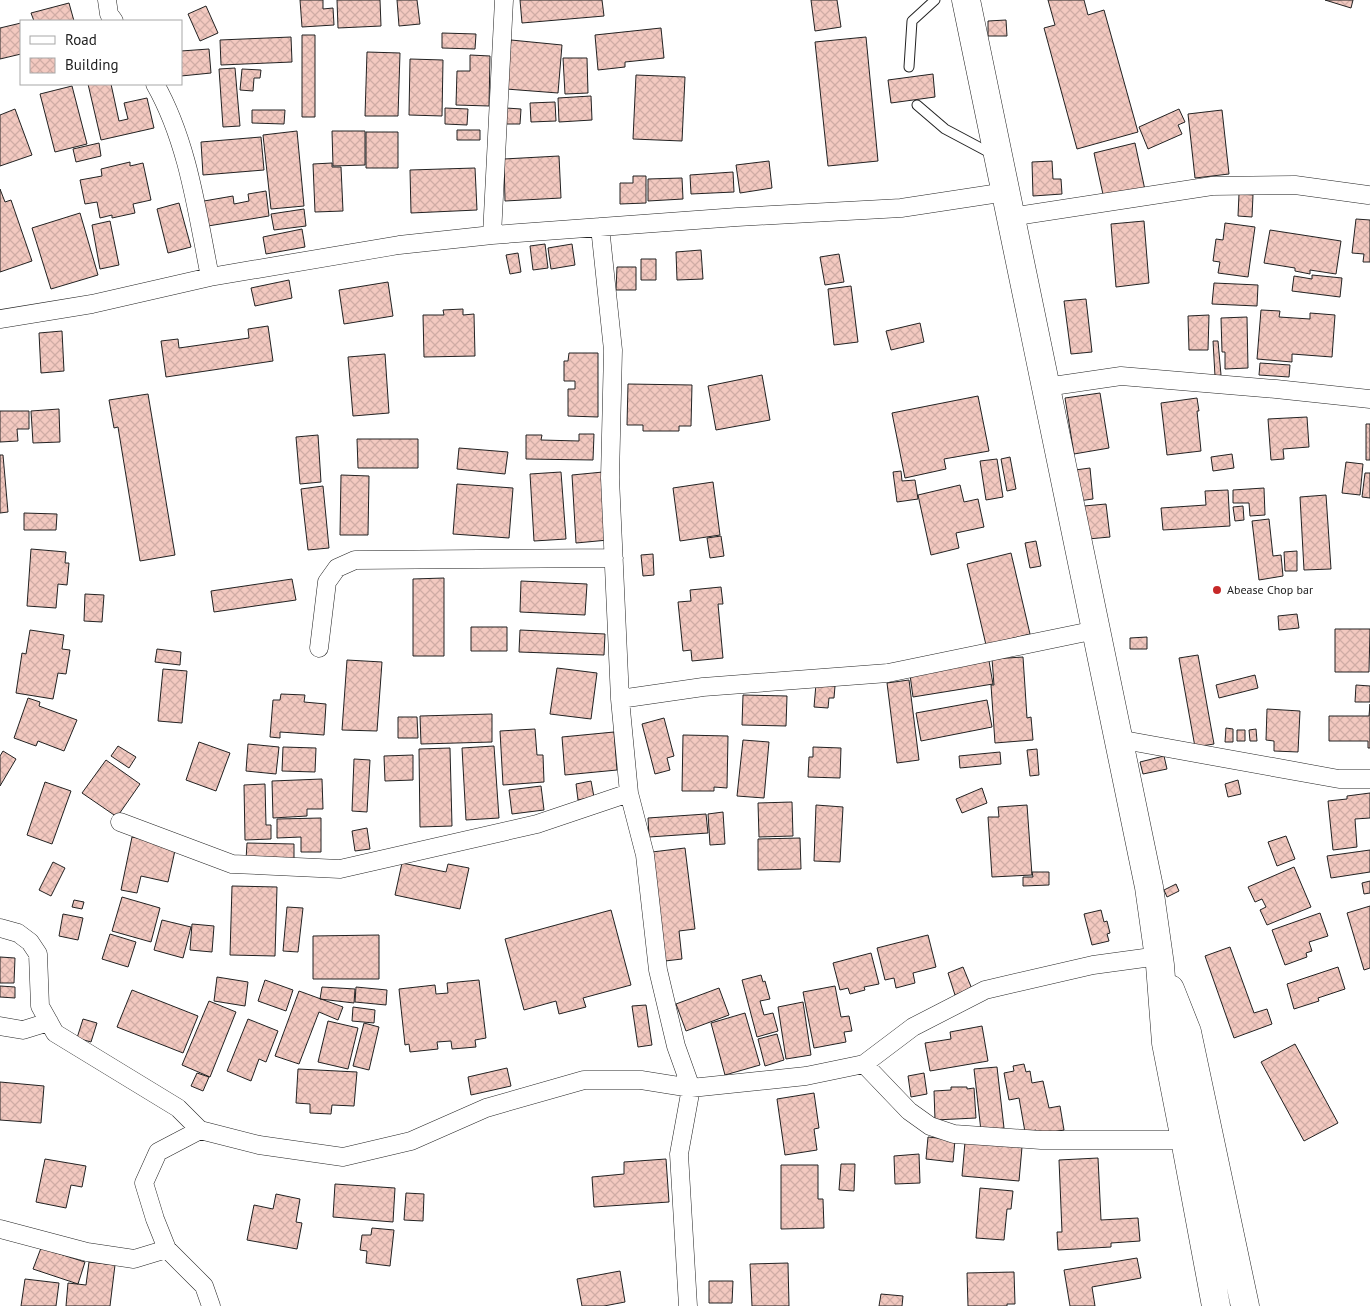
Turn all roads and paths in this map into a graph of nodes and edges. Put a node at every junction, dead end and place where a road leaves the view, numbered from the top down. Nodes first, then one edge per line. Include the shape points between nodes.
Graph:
1 (107, 0) edge
2 (504, 0) edge
3 (935, 0) edge
4 (966, 0) edge
5 (113, 20) edge
6 (909, 67) dead end
7 (157, 85) edge
8 (917, 105) dead end
9 (999, 158) junction
10 (1368, 195) dead end
11 (1008, 204) junction
12 (600, 227) junction
13 (492, 234) junction
14 (210, 277) junction
15 (0, 319) edge
16 (1046, 387) junction
17 (1370, 399) edge
18 (614, 558) junction
19 (1096, 630) junction
20 (319, 648) dead end
21 (620, 699) junction
22 (1118, 739) junction
23 (1370, 779) edge
24 (629, 793) junction
25 (120, 822) dead end
26 (0, 928) edge
27 (1160, 961) junction
28 (49, 1022) junction
29 (0, 1026) edge
30 (864, 1064) junction
31 (691, 1088) junction
32 (200, 1130) junction
33 (1186, 1140) junction
34 (0, 1228) edge
35 (167, 1249) junction
36 (211, 1306) edge
37 (688, 1306) edge
38 (1216, 1306) edge
39 (1245, 1306) edge

1 - 5 street
2 - 13 street
3 - 6 lane via 912,21
4 - 9 highway
7 - 14 street via 184,151
8 - 9 lane via 945,129
9 - 11 highway
10 - 11 street via 1296,184 1212,186
11 - 12 street
11 - 16 highway
12 - 13 street
12 - 18 street via 613,350 610,478
13 - 14 street via 399,244
14 - 15 street via 92,304
16 - 17 street via 1121,376
16 - 19 highway
18 - 20 street via 354,560 337,568 327,582
18 - 21 street
19 - 21 street via 888,673 703,687
19 - 22 highway
21 - 24 street
22 - 23 street via 1340,779
22 - 27 highway via 1149,887
24 - 25 street via 537,824 340,869 232,864
24 - 31 street via 645,855 658,970 676,1046
26 - 28 street via 18,933 38,954 40,1006
27 - 30 street via 1093,965 986,990 913,1027
27 - 33 highway via 1166,1042
27 - 39 highway via 1187,1032
28 - 29 street via 23,1030
28 - 32 street via 55,1033 178,1108
30 - 31 street via 806,1076
30 - 33 street via 909,1111 930,1126 954,1134 1041,1140
31 - 32 street via 641,1080 584,1080 486,1108 410,1141 343,1157 259,1145
31 - 37 street via 679,1154
32 - 35 street via 158,1152 144,1183
33 - 38 highway
34 - 35 street via 87,1252 134,1259
35 - 36 street via 204,1286

